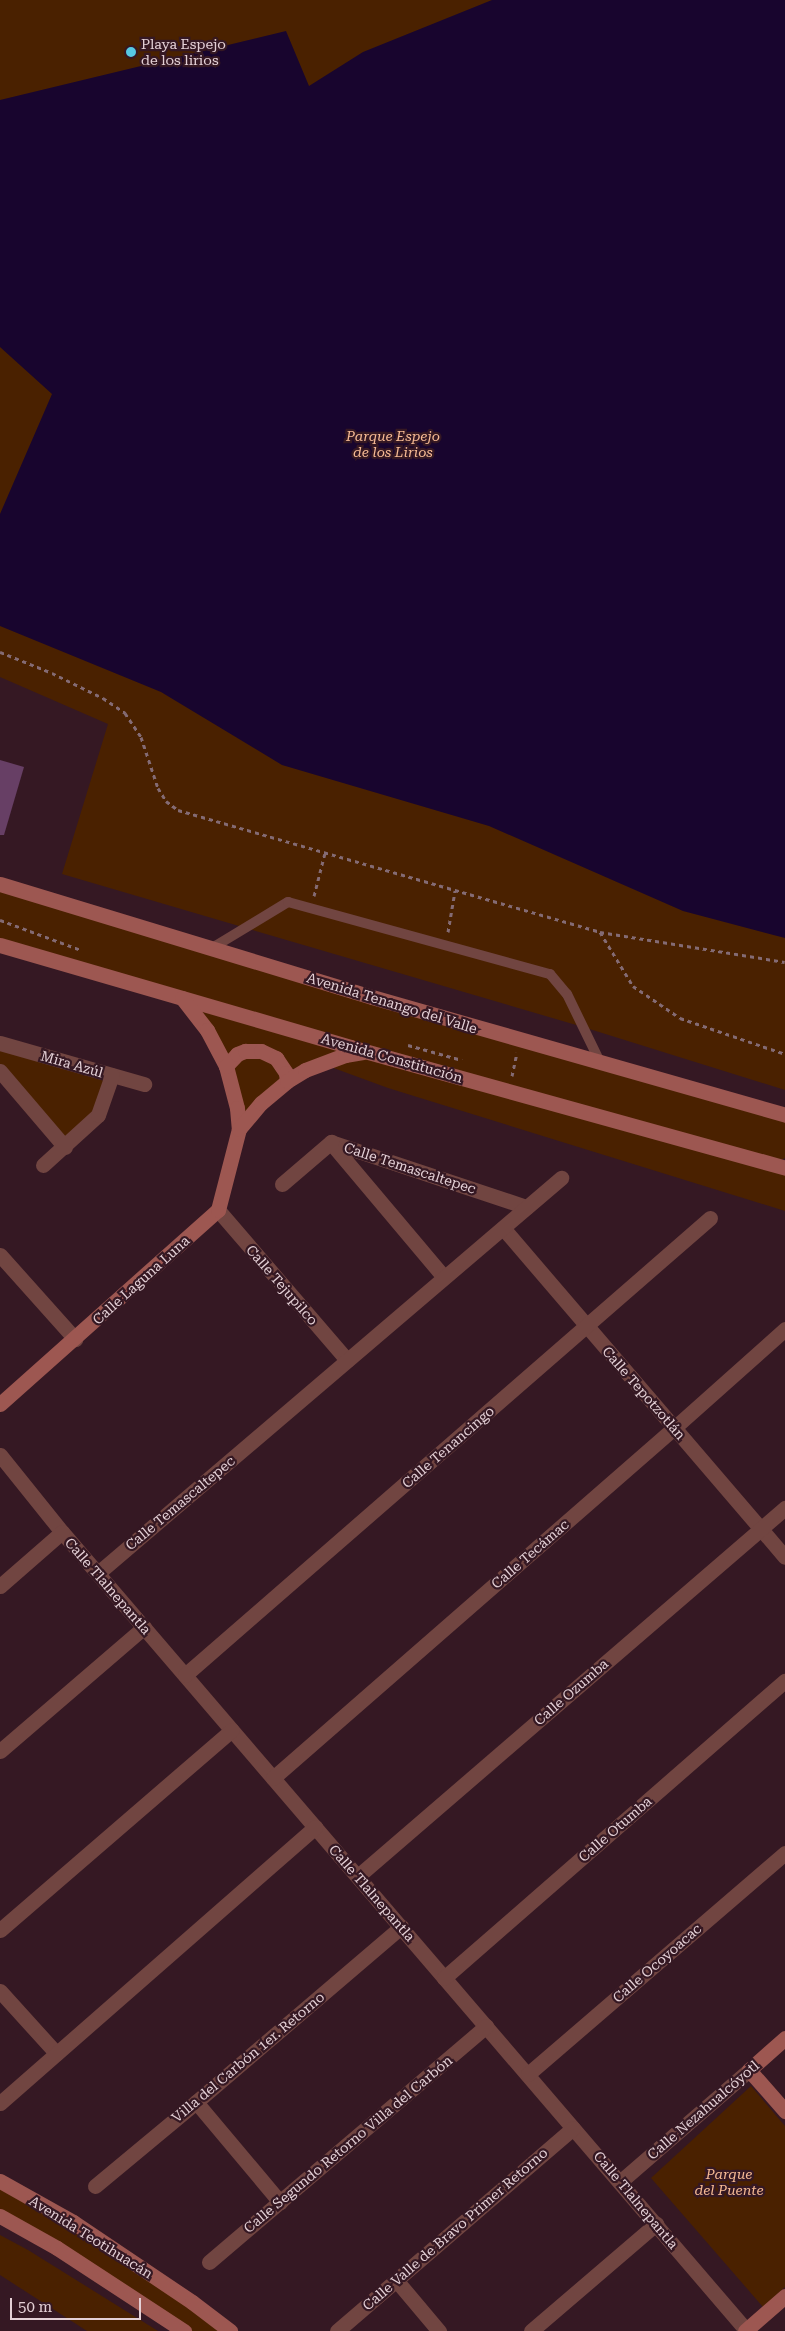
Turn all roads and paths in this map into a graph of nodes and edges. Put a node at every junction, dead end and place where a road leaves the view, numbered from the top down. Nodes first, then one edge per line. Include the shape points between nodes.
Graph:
1 (0, 652) edge
2 (325, 853) junction
3 (0, 884) edge
4 (455, 891) junction
5 (311, 910) junction
6 (600, 932) junction
7 (0, 945) edge
8 (445, 945) junction
9 (212, 948) junction
10 (785, 962) edge
11 (182, 998) junction
12 (520, 1040) junction
13 (0, 1043) edge
14 (366, 1051) junction
15 (785, 1054) edge
16 (601, 1064) junction
17 (226, 1066) junction
18 (0, 1072) edge
19 (112, 1075) junction
20 (287, 1081) junction
21 (144, 1084) dead end
22 (509, 1091) junction
23 (785, 1116) edge
24 (240, 1129) junction
25 (330, 1142) junction
26 (65, 1147) junction
27 (780, 1164) edge
28 (43, 1165) dead end
29 (561, 1178) dead end
30 (282, 1184) dead end
31 (526, 1207) junction
32 (218, 1210) junction
33 (710, 1218) dead end
34 (503, 1228) junction
35 (0, 1255) edge
36 (444, 1278) junction
37 (587, 1326) junction
38 (785, 1328) edge
39 (75, 1339) junction
40 (347, 1360) junction
41 (0, 1404) edge
42 (674, 1428) junction
43 (0, 1455) edge
44 (785, 1508) edge
45 (761, 1529) junction
46 (62, 1532) junction
47 (785, 1557) edge
48 (98, 1573) junction
49 (0, 1586) edge
50 (144, 1627) junction
51 (185, 1675) junction
52 (785, 1681) edge
53 (232, 1730) junction
54 (0, 1751) edge
55 (273, 1778) junction
56 (315, 1827) junction
57 (785, 1852) edge
58 (358, 1876) junction
59 (401, 1927) junction
60 (0, 1930) edge
61 (444, 1978) junction
62 (0, 1991) edge
63 (486, 2026) junction
64 (785, 2038) edge
65 (56, 2053) junction
66 (749, 2070) junction
67 (528, 2074) junction
68 (196, 2102) junction
69 (0, 2103) edge
70 (785, 2111) edge
71 (573, 2128) junction
72 (0, 2180) edge
73 (621, 2181) junction
74 (95, 2186) dead end
75 (280, 2202) junction
76 (0, 2216) edge
77 (656, 2224) junction
78 (209, 2262) dead end
79 (396, 2280) junction
80 (785, 2296) edge
81 (746, 2330) edge
82 (184, 2331) edge
83 (230, 2331) edge
84 (337, 2331) edge
85 (439, 2331) edge
86 (531, 2331) edge

1 - 2 path via 52,673 103,698 125,713 141,737 158,788 166,801 178,810
2 - 4 path
2 - 5 path
3 - 9 main road, Avenida Tenango del Valle
4 - 6 path
4 - 8 path
5 - 8 lane
5 - 9 lane via 288,902
6 - 10 path
6 - 15 path via 633,986 680,1018
7 - 11 main road, Avenida Constitución
8 - 16 lane via 550,974 567,994
9 - 12 main road, Avenida Tenango del Valle
11 - 14 main road, Avenida Constitución
11 - 17 main road via 207,1030
12 - 16 main road, Avenida Tenango del Valle
12 - 22 path
13 - 19 street, Mira Azúl
14 - 20 main road via 325,1062
14 - 22 main road, Avenida Constitución
16 - 23 main road, Avenida Tenango del Valle
17 - 20 main road via 237,1054 261,1051 276,1058 286,1073
17 - 24 main road
18 - 26 street
19 - 21 street, Mira Azúl
19 - 26 street via 98,1115
20 - 24 main road via 261,1103
22 - 27 main road, Avenida Constitución
24 - 32 main road
25 - 30 street
25 - 31 street, Calle Temascaltepec
25 - 36 street, Calle Temascaltepec
26 - 28 street
29 - 31 street
31 - 34 street, Calle Temascaltepec
32 - 39 main road, Calle Laguna Luna
32 - 40 street, Calle Tejupilco
33 - 37 street, Calle Tenancingo
34 - 36 street, Calle Temascaltepec
34 - 37 street, Calle Tepotzotlán
35 - 39 street
36 - 40 street, Calle Temascaltepec
37 - 42 street, Calle Tepotzotlán
37 - 51 street, Calle Tenancingo
38 - 42 street, Calle Tecámac
39 - 41 main road, Calle Laguna Luna
40 - 48 street, Calle Temascaltepec
42 - 45 street, Calle Tepotzotlán
42 - 55 street, Calle Tecámac
43 - 46 street, Calle Tlalnepantla
44 - 45 street, Calle Ozumba
45 - 47 street, Calle Tepotzotlán
45 - 58 street, Calle Ozumba
46 - 48 street, Calle Tlalnepantla
46 - 49 street
48 - 50 street, Calle Tlalnepantla
50 - 51 street, Calle Tlalnepantla
50 - 54 street
51 - 53 street, Calle Tlalnepantla
52 - 61 street, Calle Otumba
53 - 55 street, Calle Tlalnepantla
53 - 60 street
55 - 56 street, Calle Tlalnepantla
56 - 58 street, Calle Tlalnepantla
56 - 65 street
57 - 67 street, Calle Ocoyoacac
58 - 59 street, Calle Tlalnepantla
59 - 61 street, Calle Tlalnepantla
59 - 68 street, Villa del Carbón 1er. Retorno
61 - 63 street, Calle Tlalnepantla
62 - 65 street
63 - 67 street, Calle Tlalnepantla
63 - 75 street, Calle Segundo Retorno Villa del Carbón
64 - 66 main road, Calle Nezahualcóyotl
65 - 69 street
66 - 70 main road
66 - 73 street, Calle Nezahualcóyotl
67 - 71 street, Calle Tlalnepantla
68 - 74 street, Villa del Carbón 1er. Retorno
68 - 75 street
71 - 73 street, Calle Tlalnepantla
71 - 79 street, Calle Valle de Bravo Primer Retorno
72 - 83 main road, Avenida Teotihuacán via 73,2222
73 - 77 street, Calle Tlalnepantla
75 - 78 street, Calle Segundo Retorno Villa del Carbón
76 - 82 main road, Avenida Teotihuacán via 57,2248
77 - 81 street, Calle Tlalnepantla
77 - 86 street
79 - 84 street, Calle Valle de Bravo Primer Retorno
79 - 85 street
80 - 81 main road

